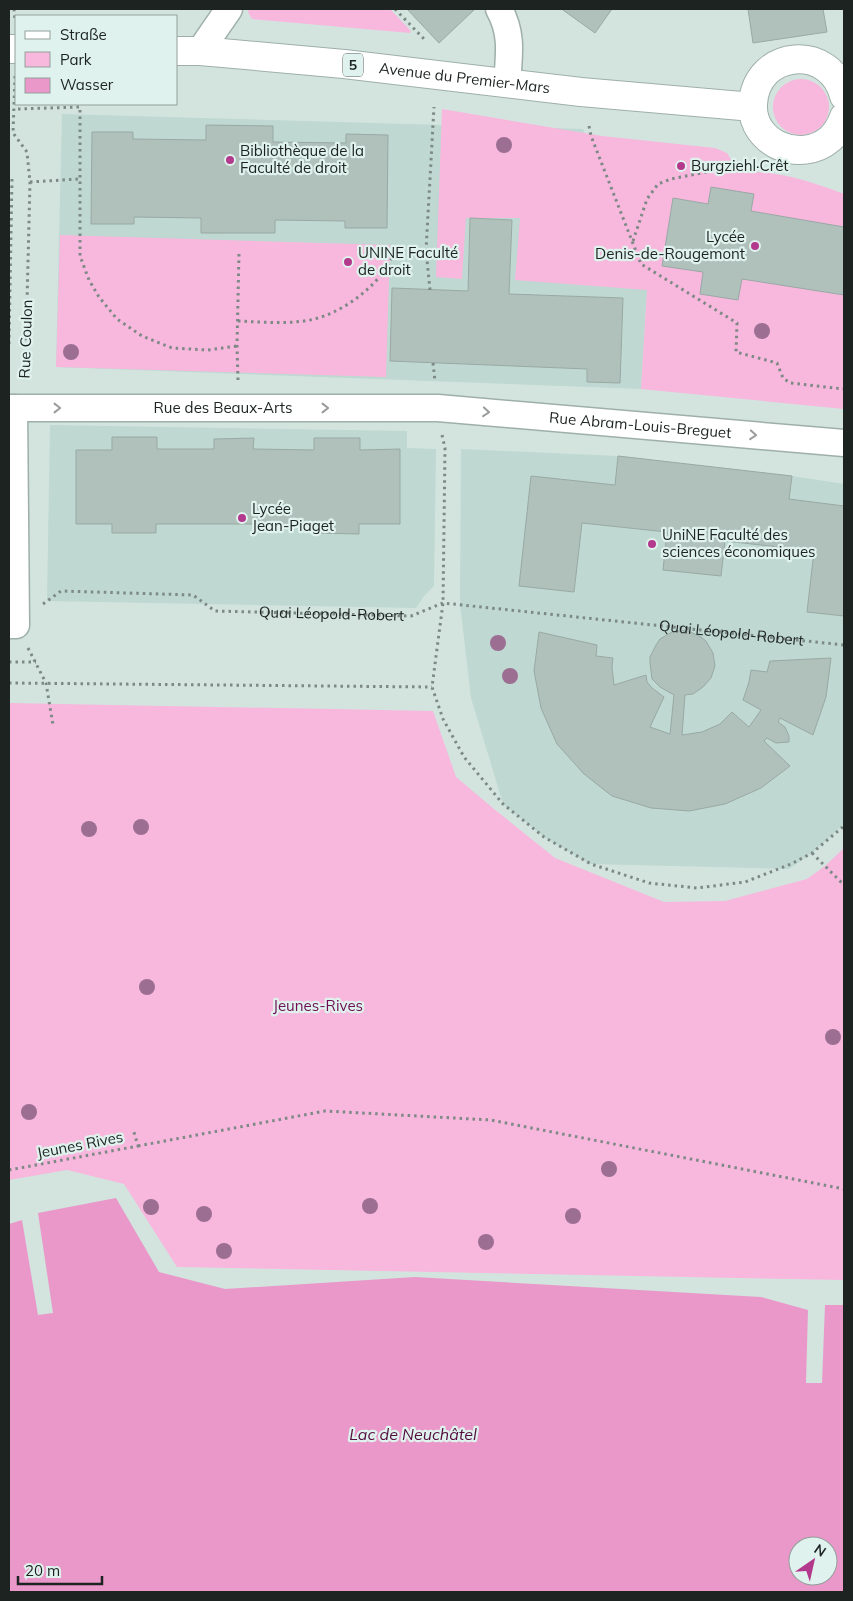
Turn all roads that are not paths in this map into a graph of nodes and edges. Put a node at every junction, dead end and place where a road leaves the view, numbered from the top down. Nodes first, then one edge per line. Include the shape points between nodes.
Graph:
1 (229, 9) edge
2 (499, 9) edge
3 (188, 51) edge
4 (507, 82) junction
5 (844, 96) edge
6 (753, 106) junction
7 (840, 136) edge
8 (12, 408) edge
9 (438, 408) joint
10 (844, 443) edge
11 (12, 625) edge

1 - 3 street
2 - 4 street via 506,21 510,46
3 - 4 main road, Avenue du Premier-Mars / 5
4 - 6 main road, Avenue du Premier-Mars / 5 via 610,95
5 - 6 main road via 835,76 827,68 811,60 794,59 783,62 764,75
6 - 7 main road via 764,135 776,145 790,150 819,147
8 -> 9 street, Rue des Beaux-Arts
8 - 11 street
9 -> 10 street, Rue Abram-Louis-Breguet

